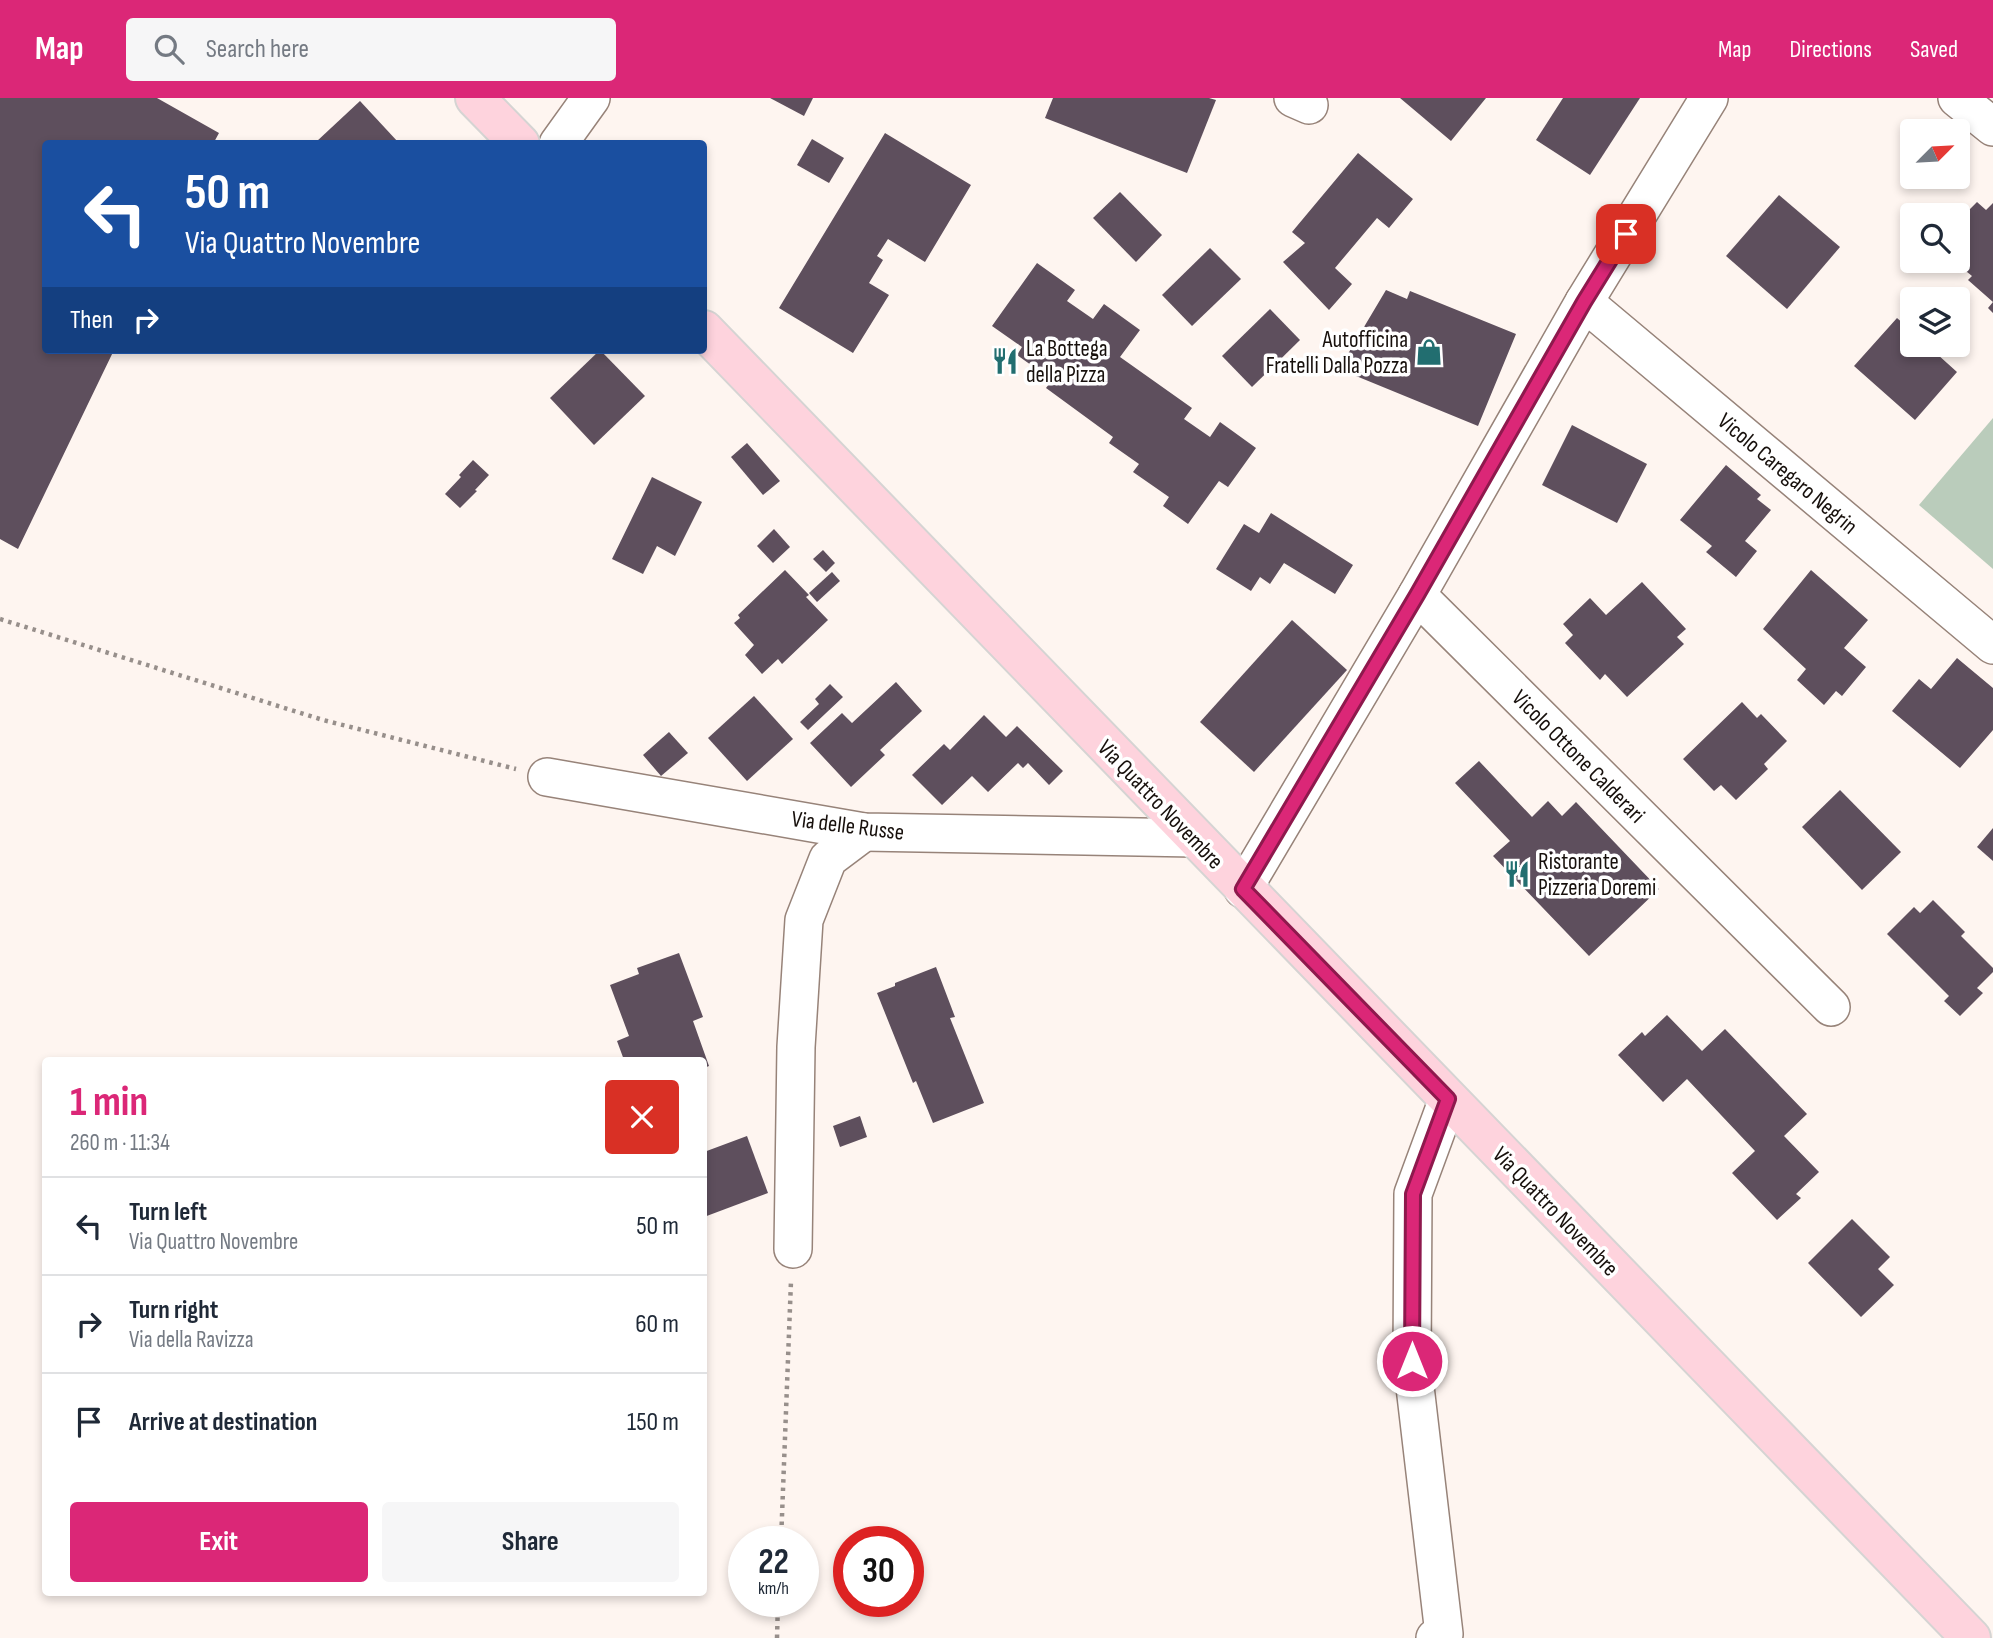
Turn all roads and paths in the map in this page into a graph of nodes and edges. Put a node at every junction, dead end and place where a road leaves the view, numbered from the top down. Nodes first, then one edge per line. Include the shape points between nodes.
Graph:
1 (475, 98) edge
2 (591, 98) edge
3 (1709, 98) edge
4 (1957, 98) edge
5 (1993, 127) edge
6 (516, 140) edge
7 (561, 140) edge
8 (1584, 302) junction
9 (707, 333) edge
10 (1417, 595) junction
11 (0, 619) edge
12 (1993, 645) edge
13 (547, 777) joint
14 (864, 832) junction
15 (1194, 838) junction
16 (1243, 889) junction
17 (1831, 1007) dead end
18 (1448, 1099) junction
19 (793, 1249) joint
20 (782, 1526) edge
21 (778, 1617) edge
22 (1441, 1637) edge
23 (777, 1638) edge
24 (1971, 1638) edge

1 - 6 main road
2 - 7 street
3 - 8 street
4 - 5 street
8 - 10 street
8 - 12 street, Vicolo Caregaro Negrin
9 - 15 main road, Via Quattro Novembre
10 - 16 street
10 - 17 street, Vicolo Ottone Calderari
11 - 13 path via 323,720
13 - 14 street, Via delle Russe
14 - 15 street, Via delle Russe
14 - 19 street via 828,859 804,920 796,1046
15 - 16 main road, Via Quattro Novembre
16 - 18 main road, Via Quattro Novembre
18 - 22 street via 1413,1194 1412,1361
18 - 24 main road, Via Quattro Novembre
19 - 20 path
21 - 23 path

